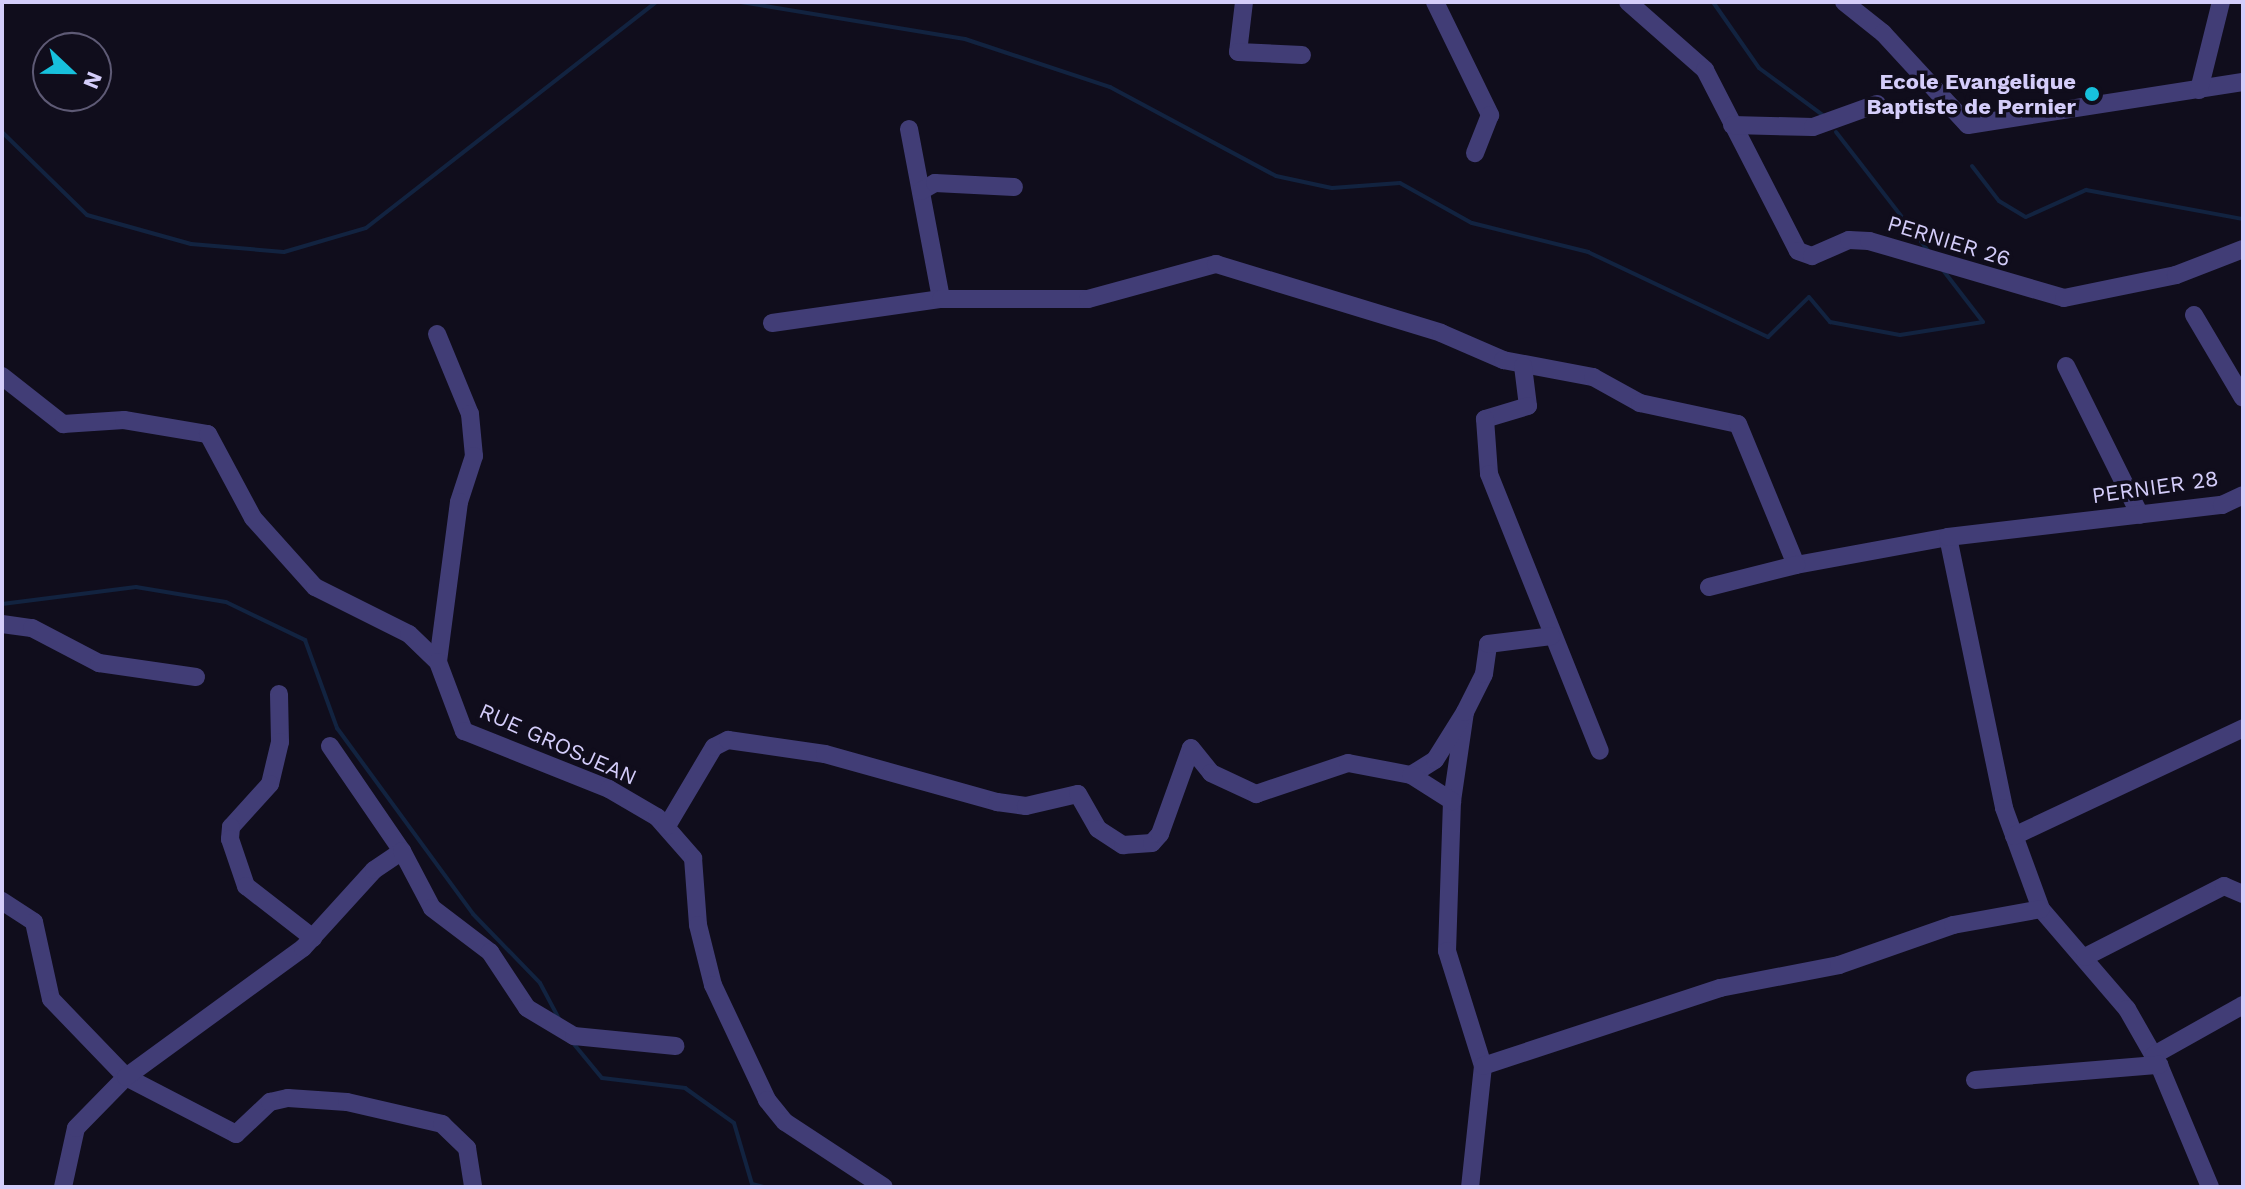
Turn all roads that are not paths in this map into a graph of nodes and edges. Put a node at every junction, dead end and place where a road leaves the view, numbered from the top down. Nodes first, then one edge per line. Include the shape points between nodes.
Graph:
1 (1244, 2) edge
2 (1435, 2) edge
3 (1628, 2) edge
4 (1844, 2) edge
5 (2221, 2) edge
6 (1302, 55) dead end
7 (2243, 82) edge
8 (2199, 90) junction
9 (1877, 104) dead end
10 (1732, 125) junction
11 (909, 129) dead end
12 (1475, 153) dead end
13 (1014, 187) dead end
14 (921, 191) junction
15 (2243, 249) edge
16 (941, 299) junction
17 (2194, 315) dead end
18 (772, 323) dead end
19 (437, 334) dead end
20 (1523, 366) junction
21 (2066, 366) dead end
22 (2, 376) edge
23 (2243, 398) edge
24 (2243, 495) edge
25 (2140, 515) junction
26 (1948, 537) junction
27 (1796, 565) junction
28 (1709, 587) dead end
29 (2, 624) edge
30 (1552, 636) junction
31 (438, 662) junction
32 (196, 677) dead end
33 (279, 694) dead end
34 (1465, 712) junction
35 (2243, 728) edge
36 (330, 746) dead end
37 (1600, 751) dead end
38 (1411, 775) junction
39 (1452, 801) junction
40 (667, 826) junction
41 (2014, 836) junction
42 (402, 851) junction
43 (2243, 894) edge
44 (2, 901) edge
45 (2041, 909) junction
46 (313, 938) junction
47 (2085, 957) junction
48 (2243, 1005) edge
49 (676, 1046) dead end
50 (2156, 1060) junction
51 (1483, 1066) junction
52 (126, 1077) junction
53 (1975, 1080) dead end
54 (63, 1187) edge
55 (473, 1187) edge
56 (884, 1187) edge
57 (1470, 1187) edge
58 (2210, 1187) edge

1 - 6 street via 1238,52
2 - 12 street via 1490,115
3 - 10 street, PERNIER 26 via 1705,70
4 - 8 street via 1883,33 1968,125
5 - 8 street
7 - 8 street
9 - 10 street via 1822,126
10 - 15 street, PERNIER 26 via 1798,251 1812,256 1849,240 2064,298 2176,275
11 - 14 street
13 - 14 street via 935,183
14 - 16 street
16 - 18 street
16 - 20 street via 1088,299 1216,264
17 - 23 street
19 - 31 street via 470,414 474,456 459,502
20 - 27 street via 1550,365 1593,377 1640,403 1738,424
20 - 30 street via 1528,406 1485,419 1489,474
21 - 25 street
22 - 31 street, RUE GROSJEAN via 63,424 124,420 208,434 253,518 315,587 409,634
24 - 25 street, PERNIER 28 via 2222,505
25 - 26 street, PERNIER 28
26 - 27 street, PERNIER 28
26 - 41 street
27 - 28 street, PERNIER 28
29 - 32 street via 32,628 99,663
30 - 34 street via 1488,644 1484,674
30 - 37 street
31 - 40 street, RUE GROSJEAN via 464,731 609,789
33 - 46 street via 280,742 270,784 231,827 230,839 246,886
34 - 38 street via 1435,760
34 - 39 street
35 - 41 street
36 - 42 street
38 - 39 street
38 - 40 street via 1348,763 1256,794 1235,790 1191,748 1160,834 1152,843 1123,845 1098,829 1078,794 1026,806 997,802 825,754 728,740 714,747
39 - 51 street via 1447,951
40 - 56 street, RUE GROSJEAN via 693,858 698,925 713,985 767,1100 785,1122
41 - 45 street
42 - 46 street via 374,870
42 - 49 street via 432,908 490,952 527,1008 574,1036
43 - 47 street via 2224,886
44 - 52 street via 34,922 51,999
45 - 47 street
45 - 51 street via 1953,925 1839,965 1720,988
46 - 52 street
47 - 50 street
48 - 50 street
50 - 53 street
50 - 58 street via 2182,1135
51 - 57 street
52 - 54 street via 76,1128
52 - 55 street via 236,1134 270,1102 288,1098 347,1102 442,1124 467,1148

